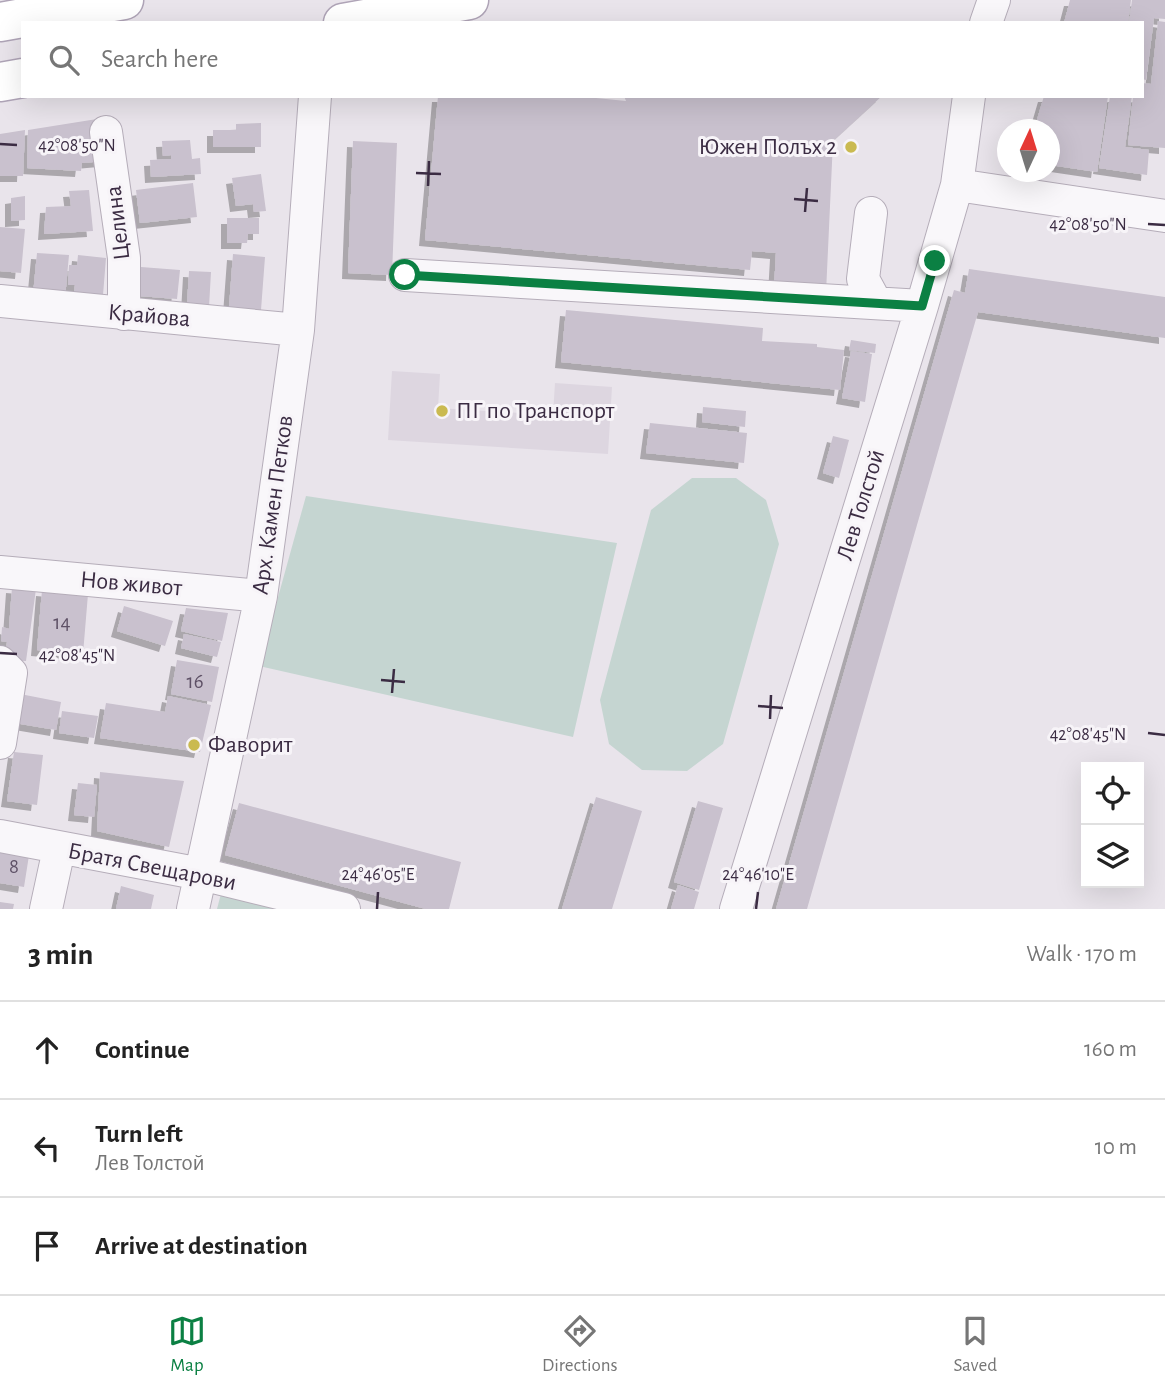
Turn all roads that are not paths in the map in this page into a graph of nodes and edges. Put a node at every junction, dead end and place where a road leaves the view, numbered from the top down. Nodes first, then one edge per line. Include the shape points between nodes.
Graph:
1 (124, 0) edge
2 (469, 0) edge
3 (978, 0) edge
4 (994, 0) edge
5 (364, 21) edge
6 (973, 21) edge
7 (987, 21) edge
8 (0, 22) edge
9 (21, 78) edge
10 (0, 82) edge
11 (315, 98) edge
12 (969, 98) edge
13 (106, 132) dead end
14 (957, 185) junction
15 (871, 213) dead end
16 (1165, 216) edge
17 (405, 275) dead end
18 (0, 301) edge
19 (876, 303) junction
20 (922, 306) junction
21 (124, 314) junction
22 (298, 330) junction
23 (0, 572) edge
24 (261, 596) junction
25 (0, 662) edge
26 (0, 743) edge
27 (0, 836) edge
28 (59, 849) junction
29 (201, 874) junction
30 (46, 909) edge
31 (193, 909) edge
32 (344, 909) edge
33 (736, 909) edge

1 - 8 main road
2 - 5 main road
3 - 6 street
4 - 7 street
9 - 10 main road
11 - 22 street, Арх. Камен Петков
12 - 14 street, Лев Толстой
13 - 21 street, Целина via 124,258
14 - 16 street
14 - 20 street, Лев Толстой
15 - 19 street via 863,279
17 - 19 street
18 - 21 street, Крайова
19 - 20 street
20 - 33 street, Лев Толстой
21 - 22 street, Крайова
22 - 24 street, Арх. Камен Петков
23 - 24 street, Нов живот
24 - 29 street, Арх. Камен Петков
25 - 26 street via 11,673
27 - 28 street, Братя Свещарови
28 - 29 street, Братя Свещарови
28 - 30 street
29 - 31 street, Арх. Камен Петков
29 - 32 street, Братя Свещарови

